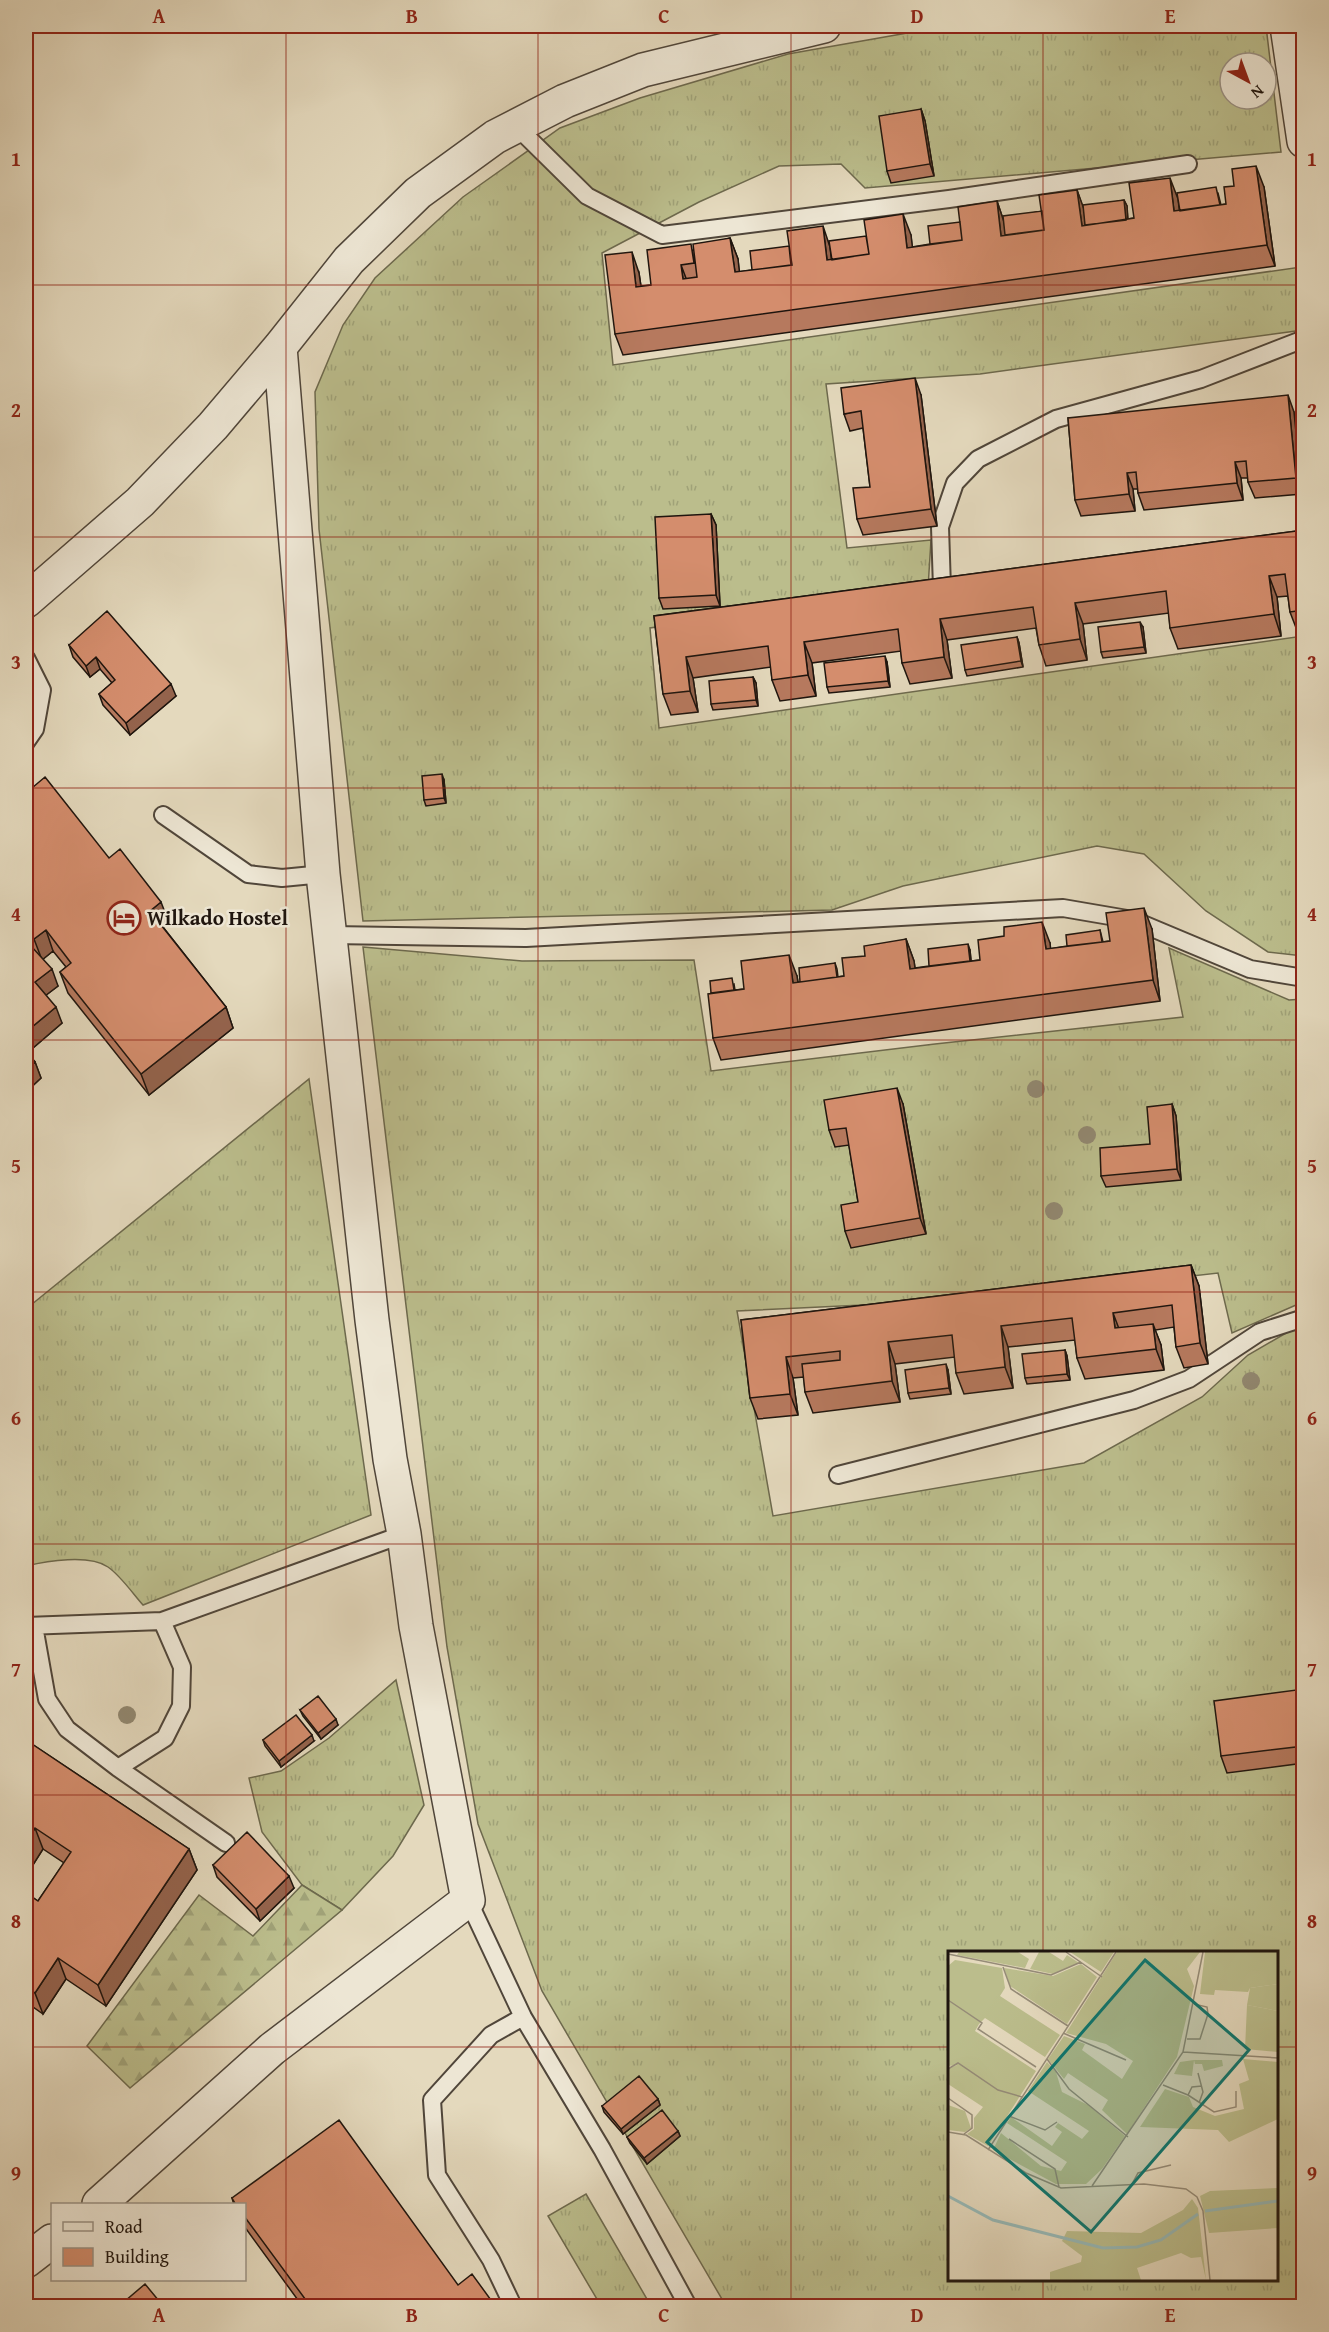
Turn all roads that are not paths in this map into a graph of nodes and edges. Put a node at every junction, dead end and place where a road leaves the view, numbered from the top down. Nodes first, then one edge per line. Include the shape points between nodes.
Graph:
1 (824, 26) edge
2 (1287, 26) edge
3 (516, 126) junction
4 (1304, 141) edge
5 (1188, 164) dead end
6 (1304, 339) edge
7 (280, 347) junction
8 (942, 588) edge
9 (26, 601) edge
10 (26, 658) edge
11 (26, 742) edge
12 (163, 815) dead end
13 (323, 874) junction
14 (331, 935) junction
15 (1304, 978) edge
16 (1304, 1318) edge
17 (838, 1475) dead end
18 (404, 1534) junction
19 (162, 1620) junction
20 (30, 1626) edge
21 (118, 1768) junction
22 (226, 1843) dead end
23 (468, 1900) junction
24 (524, 2017) junction
25 (101, 2203) edge
26 (51, 2242) edge
27 (26, 2261) edge
28 (513, 2307) edge
29 (688, 2307) edge

1 - 3 street via 643,70 565,101
2 - 4 street
3 - 5 lane via 587,196 662,235
3 - 7 street via 418,193 349,260
6 - 8 lane via 1201,379 1056,419 978,459 955,483 940,527
7 - 9 street via 213,426 140,502
7 - 13 street
10 - 11 lane via 42,690 35,729
12 - 13 lane via 248,874 282,878
13 - 14 street
14 - 15 lane via 526,938 1063,908 1133,920 1250,969
14 - 18 street via 372,1320
16 - 17 lane via 1260,1332 1189,1379 1134,1400
18 - 19 lane
18 - 23 street via 416,1626
19 - 20 lane
19 - 21 lane via 182,1667 182,1706 165,1738
20 - 21 lane via 46,1699 67,1729
21 - 22 lane
23 - 24 lane
23 - 25 street via 272,2049
24 - 28 lane via 491,2035 432,2100 437,2175 491,2260
24 - 29 lane
26 - 27 street

